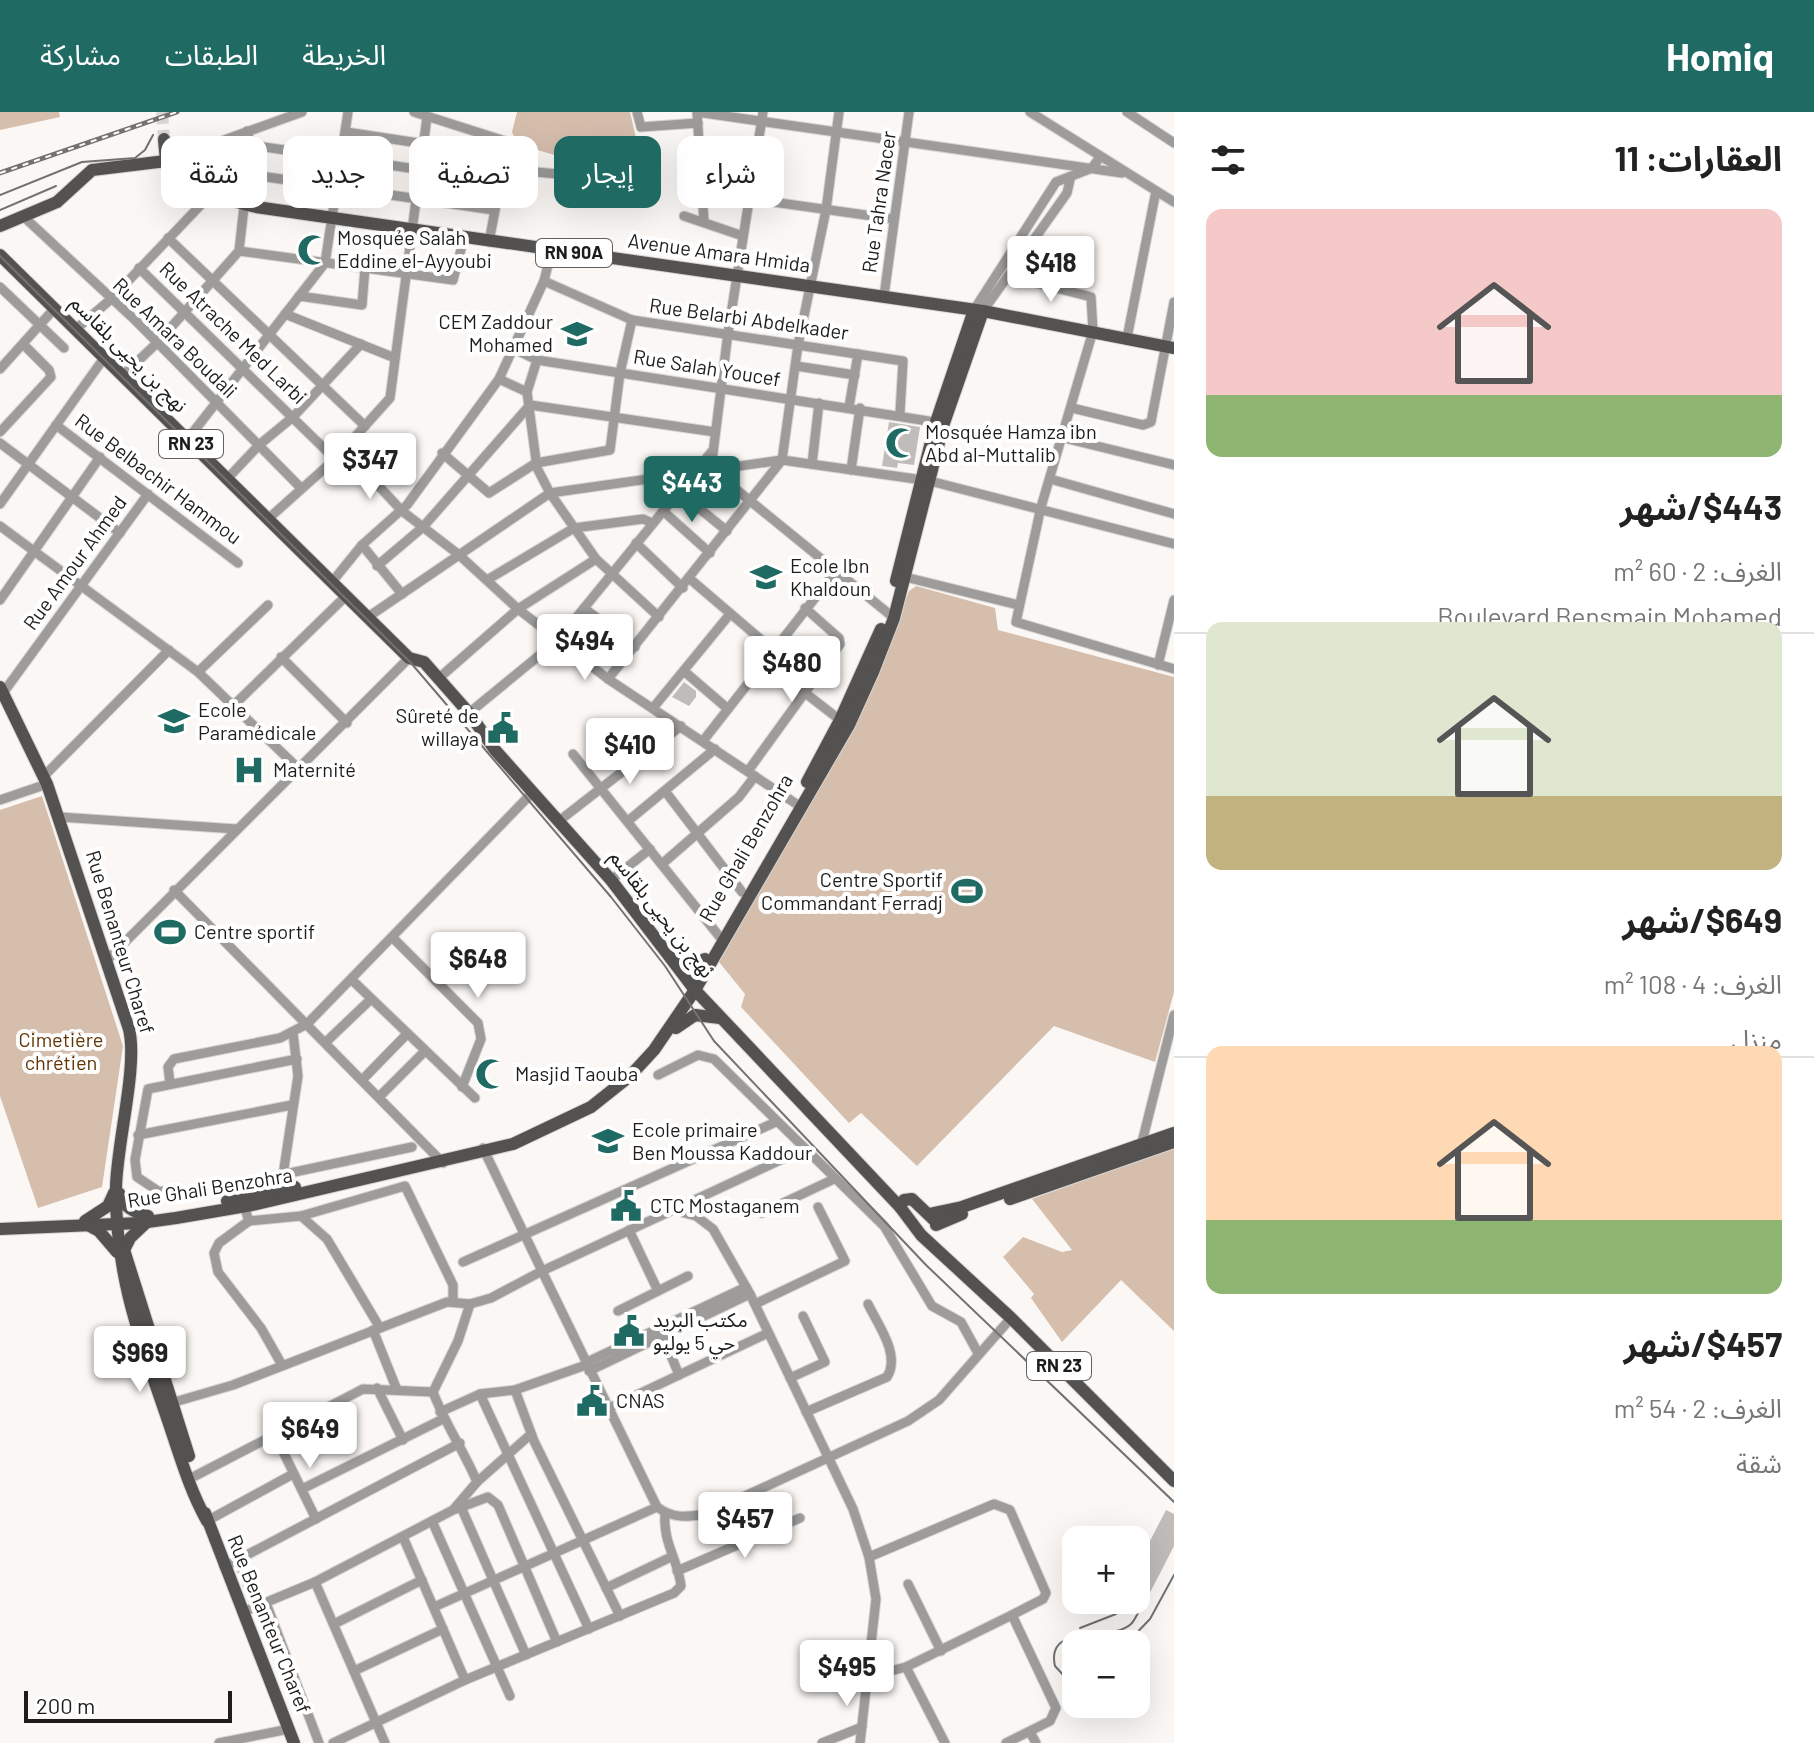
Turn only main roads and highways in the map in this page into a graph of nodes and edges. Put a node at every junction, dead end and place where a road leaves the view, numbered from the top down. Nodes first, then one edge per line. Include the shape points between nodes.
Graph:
1 (161, 162) edge
2 (266, 208) edge
3 (0, 226) edge
4 (0, 255) edge
5 (979, 311) junction
6 (1170, 347) edge
7 (925, 480) junction
8 (891, 616) junction
9 (1, 690) edge
10 (798, 805) junction
11 (721, 939) junction
12 (705, 959) junction
13 (676, 964) junction
14 (693, 987) junction
15 (721, 1018) junction
16 (661, 1041) junction
17 (1174, 1133) edge
18 (1174, 1142) edge
19 (1140, 1149) junction
20 (484, 1151) junction
21 (442, 1160) junction
22 (116, 1187) junction
23 (903, 1203) junction
24 (148, 1219) junction
25 (118, 1222) junction
26 (83, 1223) junction
27 (931, 1227) junction
28 (0, 1229) edge
29 (120, 1251) junction
30 (1174, 1481) edge
31 (207, 1521) junction
32 (294, 1743) edge

1 - 3 main road via 92,170 57,202
2 - 5 main road, Avenue Amara Hmida / RN 90A
4 - 13 main road, نهج بن يحيى بلقاسم / RN 23 via 346,596 406,647 409,658 424,662
5 - 6 main road, Avenue Amara Hmida / RN 90A
5 - 7 main road, Rue Ghali Benzohra
7 - 8 main road, Rue Ghali Benzohra
7 - 8 main road, Rue Ghali Benzohra via 905,577
8 - 10 main road, Rue Ghali Benzohra
8 - 10 main road, Rue Ghali Benzohra via 849,725
9 - 22 main road, Rue Benanteur Charef via 60,817 132,1040
10 - 11 main road, Rue Ghali Benzohra
10 - 11 main road, Rue Ghali Benzohra via 742,892
11 - 12 main road, Rue Ghali Benzohra
11 - 14 main road, Rue Ghali Benzohra
12 - 13 main road
12 - 14 main road, Rue Ghali Benzohra
13 - 14 main road, نهج بن يحيى بلقاسم / RN 23
14 - 15 main road, نهج بن يحيى بلقاسم / RN 23
14 - 16 main road, Rue Ghali Benzohra
14 - 20 main road, Rue Ghali Benzohra via 652,1042 607,1088 553,1122
15 - 16 main road via 695,1015
15 - 23 main road, نهج بن يحيى بلقاسم / RN 23 via 888,1195
16 - 20 main road, Rue Ghali Benzohra via 630,1076 591,1107 542,1133
17 - 19 main road
18 - 19 main road
19 - 27 main road via 962,1207
20 - 21 main road, Rue Ghali Benzohra
21 - 24 main road, Rue Ghali Benzohra
21 - 24 main road, Rue Ghali Benzohra via 244,1206
22 - 24 main road via 122,1203
22 - 25 main road, Rue Benanteur Charef
22 - 26 main road via 108,1206
23 - 27 main road
23 - 27 main road via 916,1200
24 - 25 main road, Rue Ghali Benzohra
24 - 29 main road
25 - 26 main road, Rue Ghali Benzohra
25 - 29 main road, Rue Benanteur Charef
26 - 28 main road, Rue Ghali Benzohra
26 - 29 main road
27 - 30 main road, RN 23 via 942,1251
29 - 31 main road, Rue Benanteur Charef
29 - 31 main road, Rue Benanteur Charef via 133,1319 194,1498
31 - 32 main road, Rue Benanteur Charef via 224,1567 255,1608

